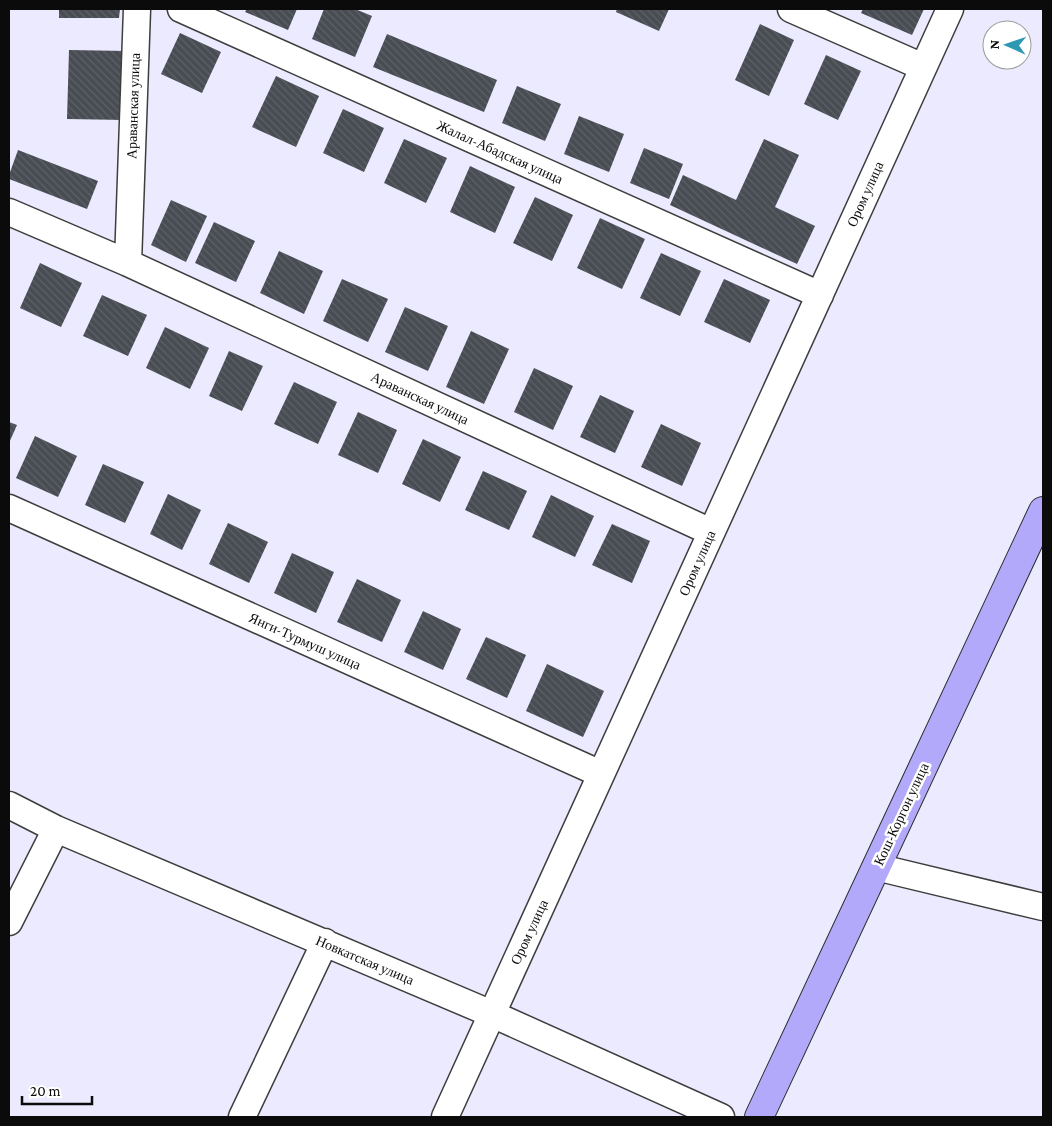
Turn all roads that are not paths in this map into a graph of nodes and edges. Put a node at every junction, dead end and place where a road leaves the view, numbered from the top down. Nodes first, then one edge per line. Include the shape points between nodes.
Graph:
1 (137, 9) edge
2 (181, 9) edge
3 (791, 9) edge
4 (950, 9) edge
5 (923, 67) junction
6 (9, 212) edge
7 (128, 263) junction
8 (820, 295) junction
9 (9, 508) edge
10 (1043, 511) edge
11 (711, 532) junction
12 (601, 774) junction
13 (9, 805) edge
14 (56, 829) junction
15 (876, 867) junction
16 (1043, 908) edge
17 (9, 922) edge
18 (325, 942) junction
19 (492, 1014) junction
20 (242, 1117) edge
21 (445, 1117) edge
22 (721, 1117) edge
23 (759, 1117) edge

1 - 7 street, Араванская улица
2 - 8 street, Жалал-Абадская улица
3 - 5 street
4 - 5 street, Ором улица
5 - 8 street, Ором улица
6 - 7 street, Араванская улица
7 - 11 street, Араванская улица
8 - 11 street, Ором улица
9 - 12 street, Янги-Турмуш улица
10 - 15 street, Кош-Коргон улица
11 - 12 street, Ором улица
12 - 19 street, Ором улица
13 - 14 street, Новкатская улица
14 - 17 street
14 - 18 street, Новкатская улица
15 - 16 street
15 - 23 street, Кош-Коргон улица
18 - 19 street, Новкатская улица
18 - 20 street
19 - 21 street, Ором улица
19 - 22 street, Новкатская улица

